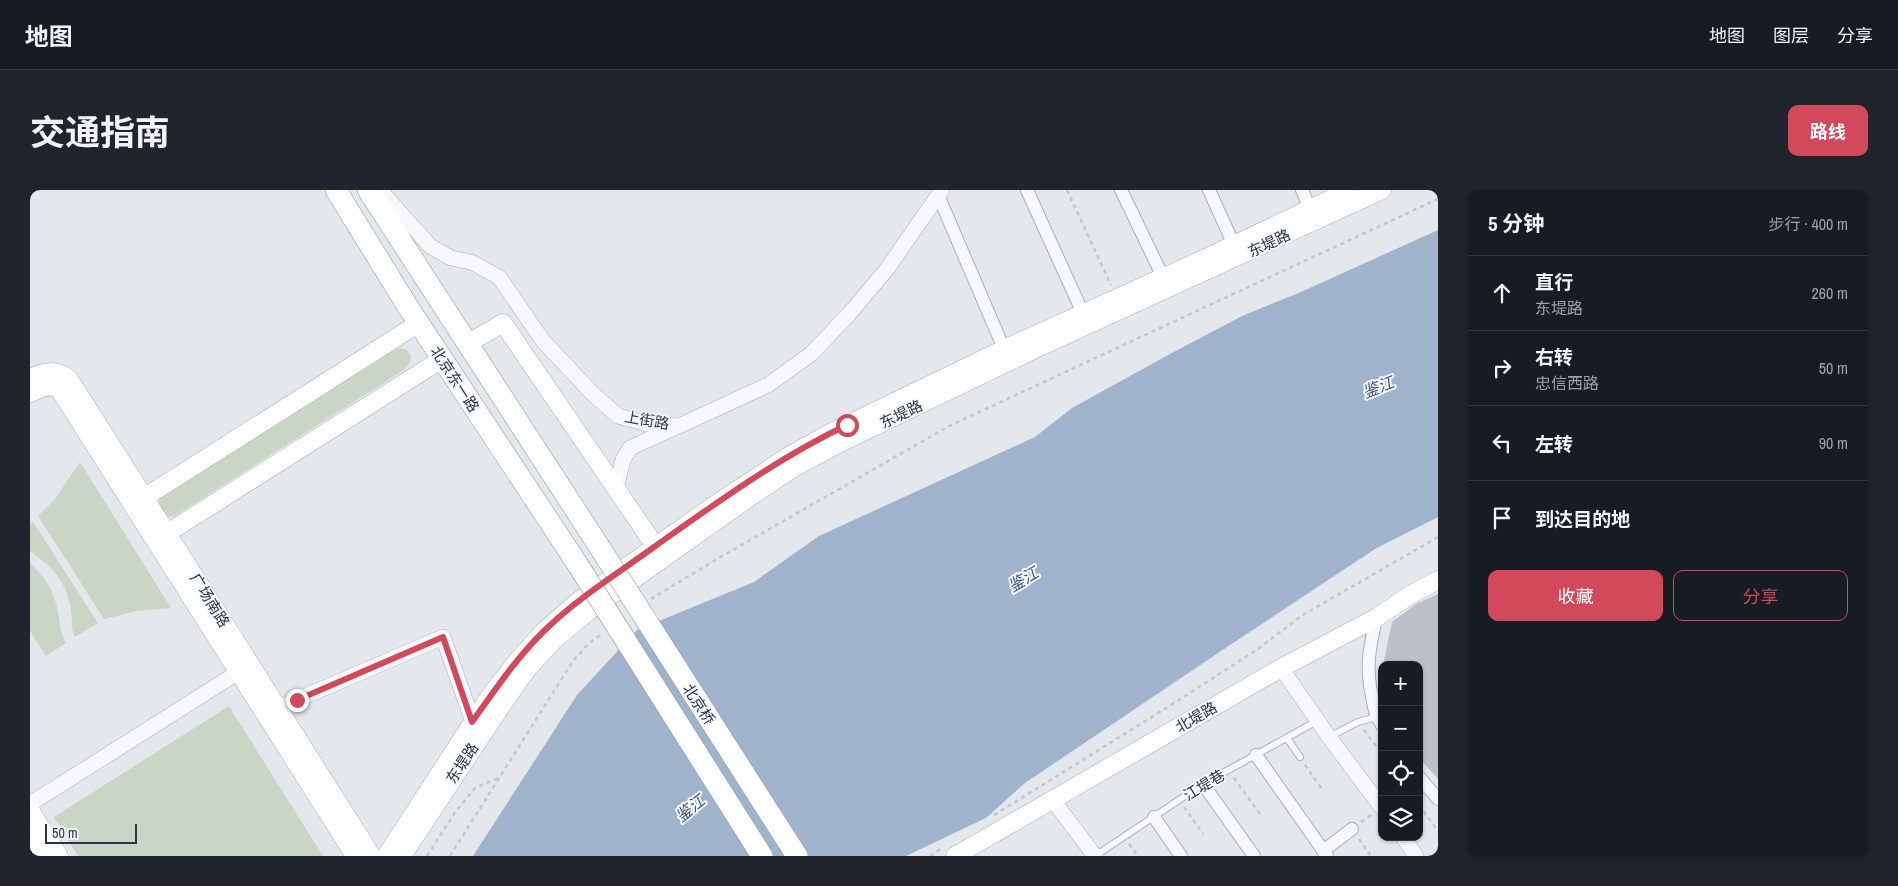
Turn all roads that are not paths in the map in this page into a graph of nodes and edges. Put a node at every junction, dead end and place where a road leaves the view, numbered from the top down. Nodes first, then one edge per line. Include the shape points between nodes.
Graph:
1 (336, 190) edge
2 (368, 190) edge
3 (380, 190) edge
4 (1027, 190) edge
5 (1121, 190) edge
6 (1208, 190) edge
7 (1302, 190) edge
8 (1350, 190) edge
9 (1382, 190) edge
10 (940, 193) edge
11 (1310, 208) junction
12 (1234, 245) junction
13 (1163, 277) junction
14 (1085, 319) junction
15 (419, 323) junction
16 (466, 344) junction
17 (1007, 355) junction
18 (442, 359) junction
19 (30, 378) edge
20 (30, 393) edge
21 (679, 426) junction
22 (616, 488) junction
23 (139, 501) junction
24 (162, 537) junction
25 (602, 552) joint
26 (660, 552) junction
27 (578, 565) joint
28 (1438, 580) edge
29 (1376, 618) junction
30 (245, 668) junction
31 (1281, 668) junction
32 (278, 708) junction
33 (1378, 717) edge
34 (1318, 721) junction
35 (1378, 721) edge
36 (472, 722) junction
37 (1329, 737) junction
38 (1287, 738) junction
39 (1256, 756) junction
40 (1300, 757) road end
41 (1423, 782) edge
42 (1203, 784) junction
43 (1052, 799) junction
44 (1438, 799) edge
45 (1378, 803) edge
46 (30, 804) edge
47 (30, 810) edge
48 (1154, 817) junction
49 (1352, 829) dead end
50 (30, 837) edge
51 (986, 837) junction
52 (1406, 841) edge
53 (952, 849) edge
54 (1325, 853) edge
55 (42, 856) edge
56 (59, 856) edge
57 (355, 856) edge
58 (372, 856) edge
59 (386, 856) edge
60 (402, 856) edge
61 (762, 856) edge
62 (797, 856) edge
63 (971, 856) edge
64 (1095, 856) edge
65 (1181, 856) edge
66 (1254, 856) edge
67 (1416, 856) edge

1 - 15 highway, 北京东一路
2 - 16 highway, 北京东一路
3 - 21 street, 上街路 via 430,246 451,258 471,262 499,276 543,341 618,416 648,424
4 - 14 street
5 - 13 street
6 - 12 street
7 - 11 street
8 - 11 main road, 东堤路
9 - 14 main road, 东堤路
10 - 17 street
10 - 21 street, 上街路 via 887,269 811,354 768,385
11 - 12 main road, 东堤路
12 - 13 main road, 东堤路
13 - 14 main road, 东堤路 via 1116,297
14 - 17 main road, 东堤路
15 - 18 highway, 北京东一路
15 - 23 main road
16 - 22 main road via 503,322
16 - 25 highway, 北京东一路
17 - 26 main road, 东堤路 via 830,433 786,456
18 - 24 main road
18 - 27 highway, 北京东一路
19 - 23 main road, 广场南路 via 47,372 60,372 69,379
20 - 23 main road, 广场南路 via 56,386
21 - 22 street via 630,448 623,460
22 - 26 main road
23 - 24 main road, 广场南路
24 - 30 main road, 广场南路
25 - 62 highway, 北京桥, bridge
26 - 36 main road, 东堤路 via 581,599 545,630 517,660
26 - 60 main road, 东堤路 via 574,622 527,669
27 - 61 highway, 北京桥, bridge
28 - 29 main road, 北堤路
29 - 31 main road, 北堤路
29 - 33 street via 1368,677
30 - 32 main road, 广场南路
30 - 46 street
30 - 57 main road, 广场南路
31 - 34 street
31 - 43 main road, 北堤路
32 - 36 street via 443,637
32 - 58 main road, 广场南路
34 - 37 street
34 - 38 lane, 江堤巷
35 - 37 lane via 1358,722
36 - 59 main road, 东堤路
37 - 45 street
38 - 39 lane, 江堤巷
38 - 40 lane
39 - 42 lane, 江堤巷
39 - 54 street
41 - 44 street
42 - 48 lane, 江堤巷
42 - 66 street
43 - 51 main road, 北堤路
43 - 64 street
47 - 56 main road
48 - 64 lane, 江堤巷
48 - 65 street
49 - 54 street
50 - 55 main road
51 - 53 main road, 北堤路
51 - 63 street
52 - 67 street

